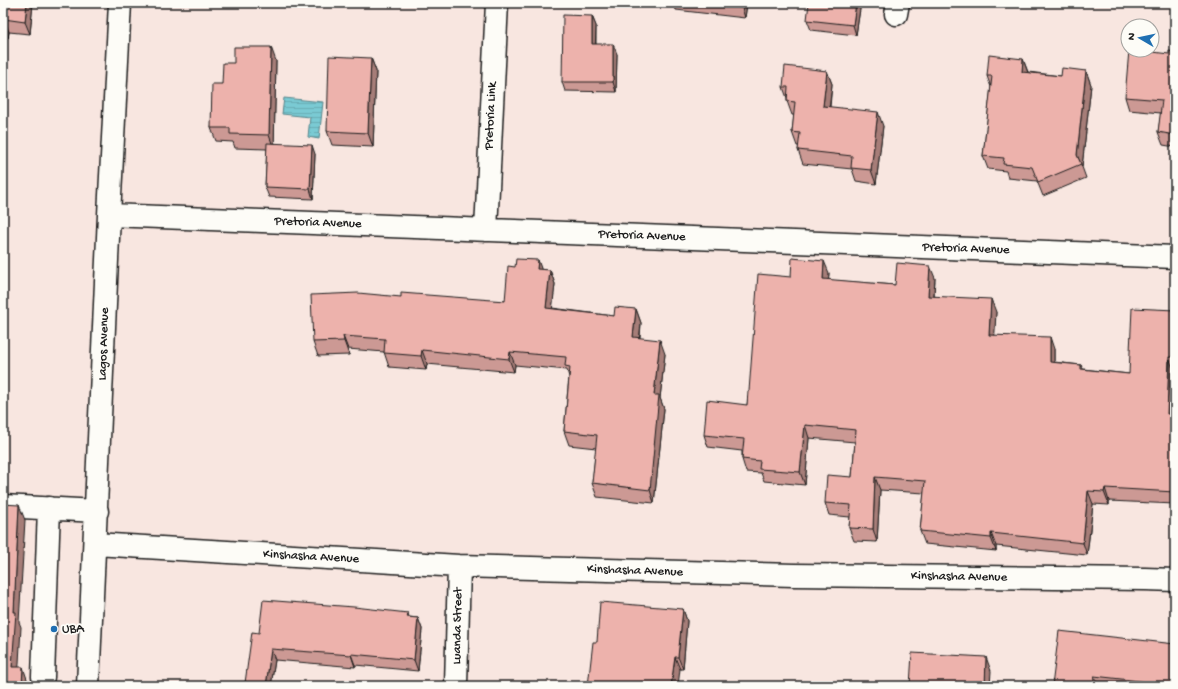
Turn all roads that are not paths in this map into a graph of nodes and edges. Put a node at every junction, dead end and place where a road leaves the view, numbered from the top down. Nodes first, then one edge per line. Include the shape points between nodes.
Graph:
1 (120, 3) edge
2 (497, 3) edge
3 (109, 216) junction
4 (486, 230) junction
5 (1175, 258) edge
6 (3, 506) edge
7 (49, 508) junction
8 (97, 511) junction
9 (95, 544) junction
10 (459, 566) junction
11 (1175, 580) edge
12 (44, 677) dead end
13 (88, 686) edge
14 (456, 686) edge

1 - 3 street, Lagos Avenue
2 - 4 street, Pretoria Link
3 - 4 street, Pretoria Avenue
3 - 8 street, Lagos Avenue
4 - 5 street, Pretoria Avenue
6 - 7 street
7 - 8 street
7 - 12 street
8 - 9 street, Lagos Avenue
9 - 10 street, Kinshasha Avenue
9 - 13 street, Lagos Avenue
10 - 11 street, Kinshasha Avenue via 794,575
10 - 14 street, Luanda Street

